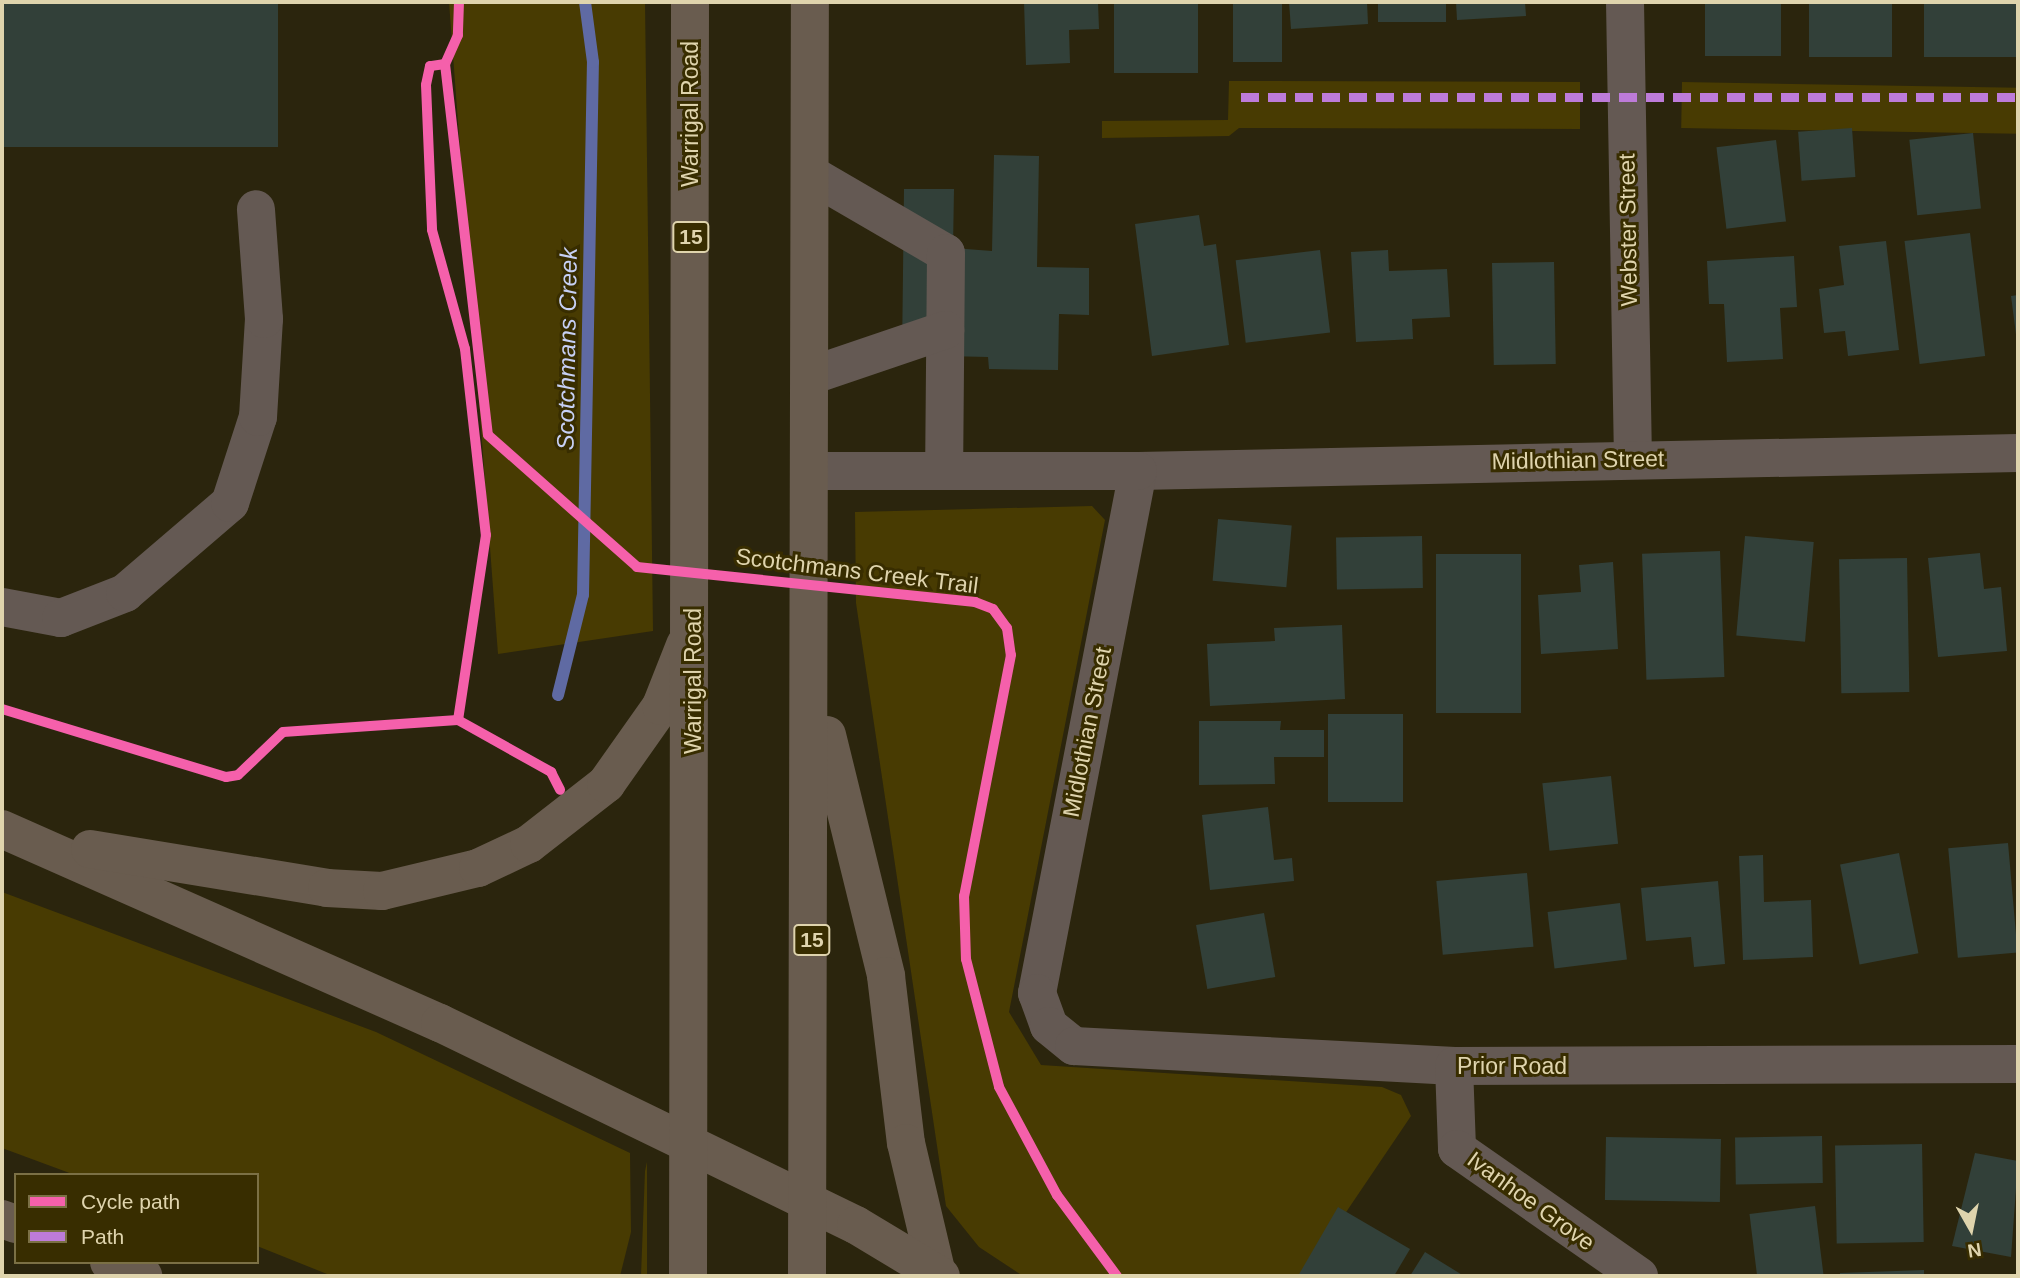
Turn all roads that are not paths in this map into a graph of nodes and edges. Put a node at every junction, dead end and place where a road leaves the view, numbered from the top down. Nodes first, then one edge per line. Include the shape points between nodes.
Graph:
1 (690, 2) edge
2 (810, 2) edge
3 (1625, 2) edge
4 (810, 174) junction
5 (256, 209) dead end
6 (945, 330) junction
7 (810, 376) junction
8 (2018, 453) edge
9 (1633, 458) junction
10 (944, 468) junction
11 (811, 471) junction
12 (1138, 471) junction
13 (2, 607) edge
14 (694, 623) junction
15 (813, 677) junction
16 (2, 829) edge
17 (40, 841) junction
18 (1037, 993) joint
19 (2018, 1064) edge
20 (1454, 1066) junction
21 (687, 1141) junction
22 (809, 1203) junction
23 (114, 1264) edge
24 (939, 1275) edge
25 (143, 1276) edge
26 (688, 1276) edge
27 (807, 1276) edge
28 (1639, 1276) edge

1 - 14 highway, Warrigal Road / 15
2 - 4 highway, 15
3 - 9 street, Webster Street
4 - 6 street via 946,253
4 - 7 highway, 15
5 - 13 street via 264,319 258,417 230,503 125,593 61,618
6 - 7 street
6 - 10 street
7 - 11 highway, 15
8 - 9 street, Midlothian Street
9 - 12 street, Midlothian Street
10 - 11 street, Midlothian Street
10 - 12 street, Midlothian Street
11 - 15 highway, 15
12 - 18 street, Midlothian Street
14 - 17 highway via 661,706 606,785 530,844 478,868 382,891 327,888
14 - 21 highway, Warrigal Road / 15
15 - 22 highway, 15
15 - 24 highway via 886,976 906,1143
16 - 17 highway
17 - 21 highway
18 - 20 street, Prior Road via 1049,1026 1074,1046
19 - 20 street, Prior Road
20 - 28 street, Ivanhoe Grove via 1457,1149
21 - 22 highway
21 - 26 highway, Warrigal Road / 15
22 - 24 highway
22 - 27 highway, 15
23 - 25 highway

